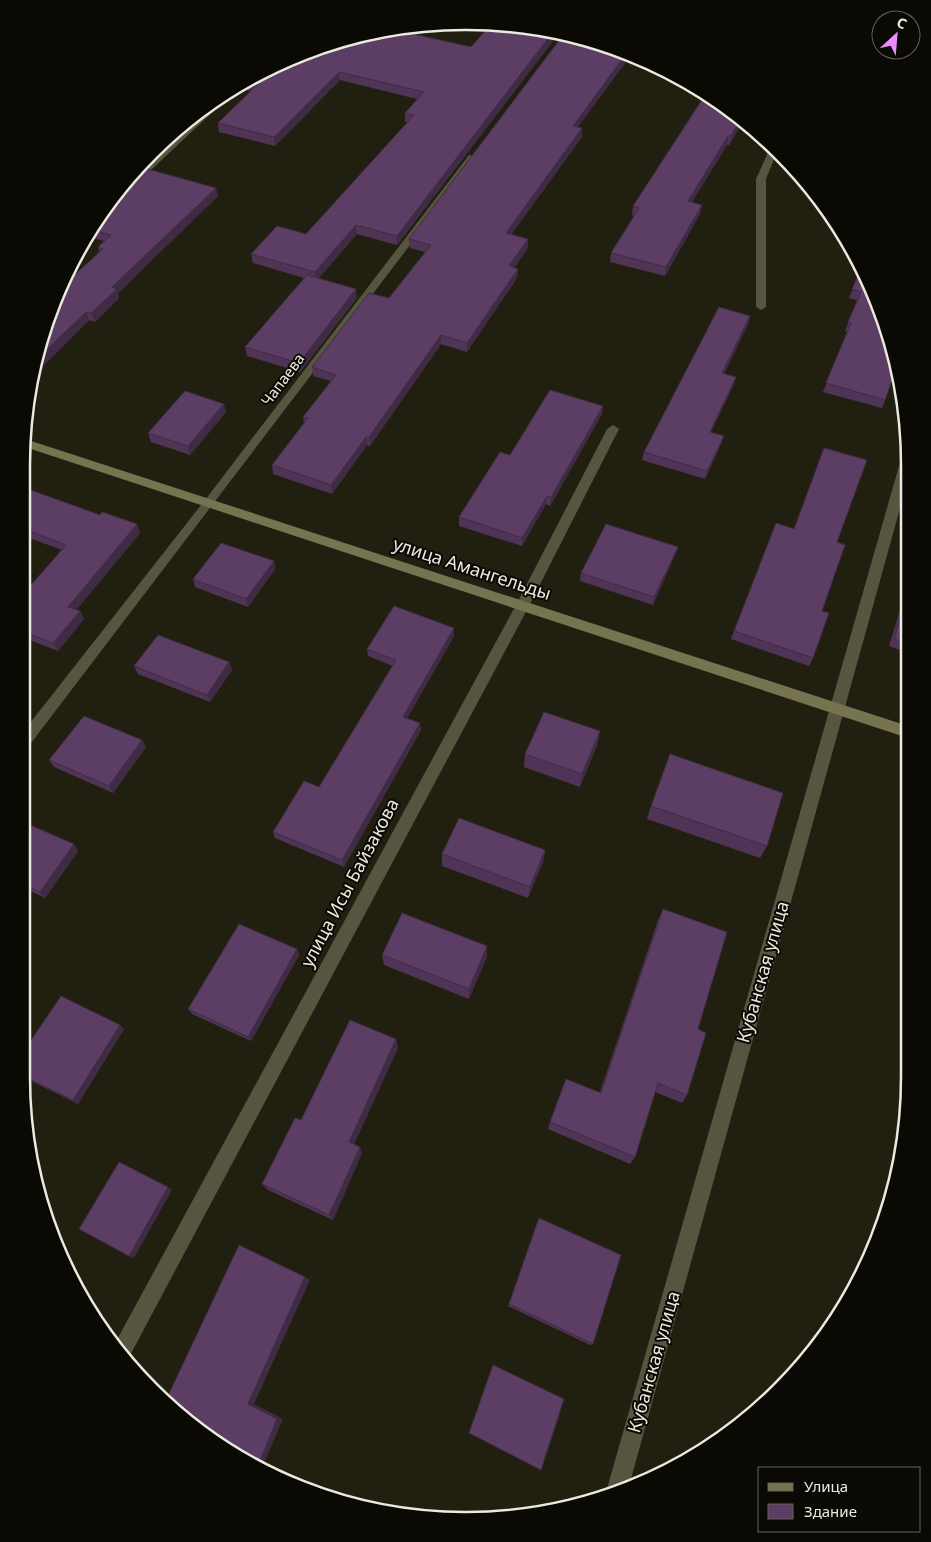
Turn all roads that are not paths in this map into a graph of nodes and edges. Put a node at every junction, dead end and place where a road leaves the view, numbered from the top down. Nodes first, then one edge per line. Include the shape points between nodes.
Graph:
1 (191, 127) edge
2 (480, 145) edge
3 (771, 156) edge
4 (153, 163) edge
5 (761, 307) dead end
6 (613, 429) dead end
7 (31, 445) edge
8 (901, 481) edge
9 (209, 503) junction
10 (522, 606) junction
11 (838, 709) junction
12 (901, 730) edge
13 (30, 734) edge
14 (124, 1347) edge
15 (619, 1484) edge

1 - 4 street
2 - 9 street, Чапаева
3 - 5 street via 761,179
6 - 10 street, улица Исы Байзакова
7 - 9 street, улица Амангельды
8 - 11 street, Кубанская улица
9 - 10 street, улица Амангельды
9 - 13 street, Чапаева
10 - 11 street, улица Амангельды
10 - 14 street, улица Исы Байзакова
11 - 12 street, улица Амангельды
11 - 15 street, Кубанская улица

